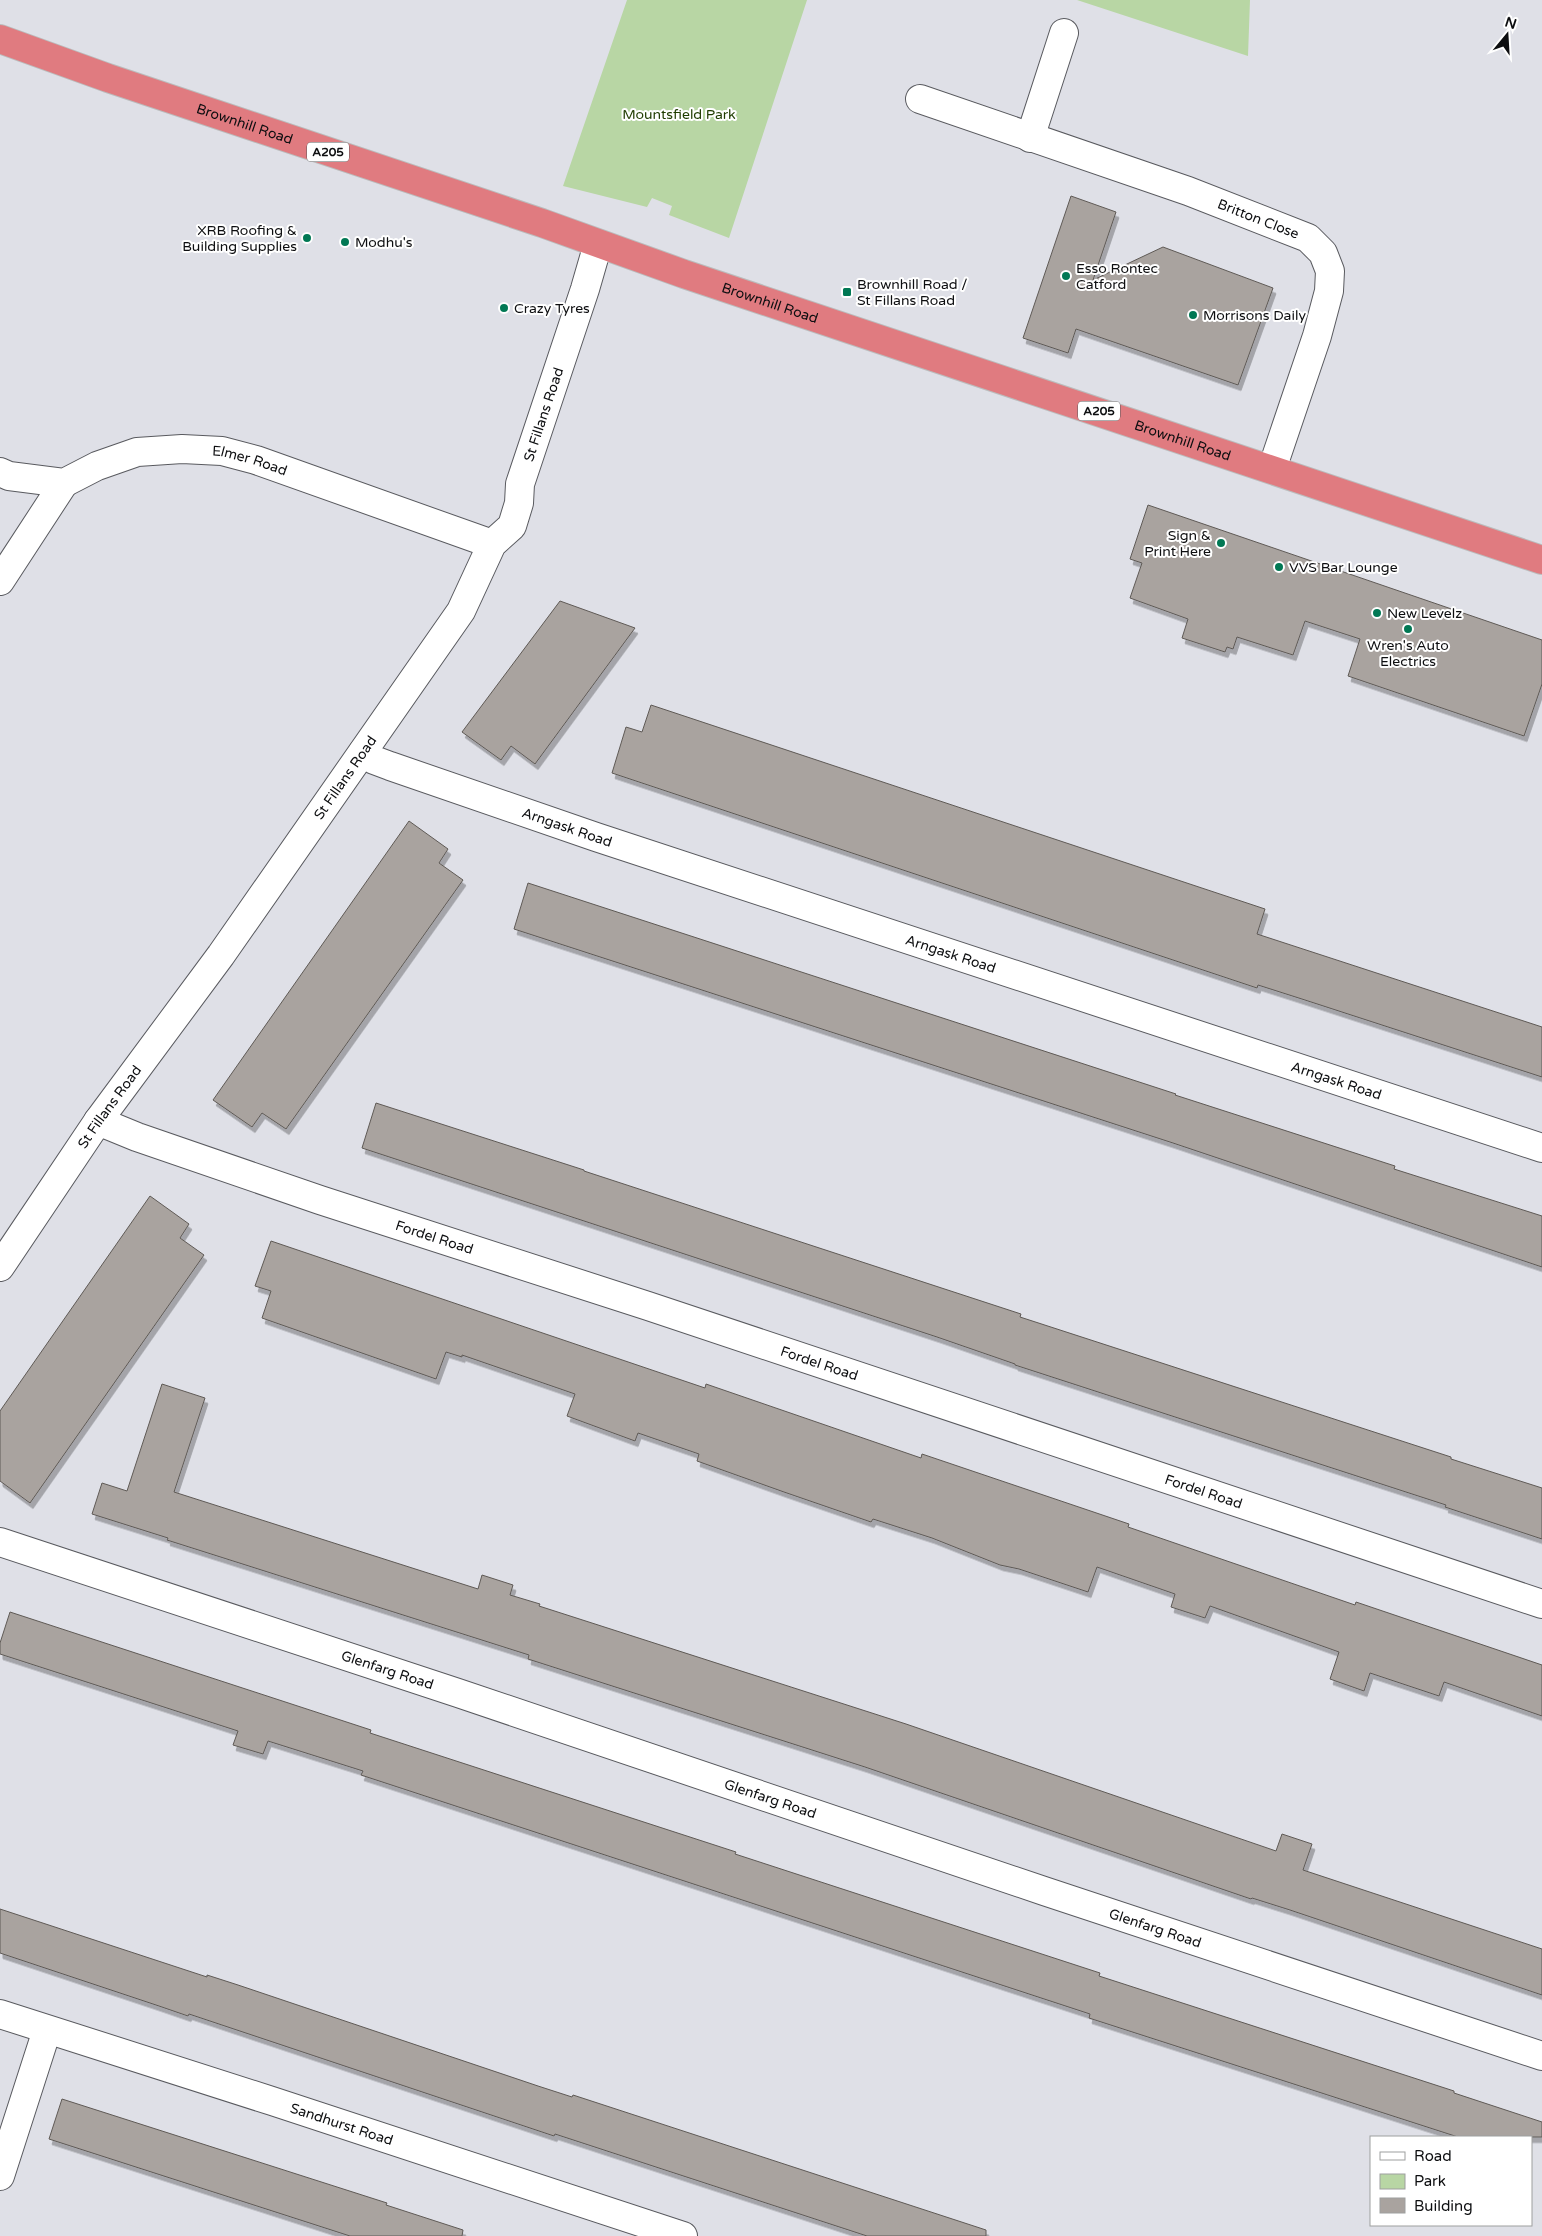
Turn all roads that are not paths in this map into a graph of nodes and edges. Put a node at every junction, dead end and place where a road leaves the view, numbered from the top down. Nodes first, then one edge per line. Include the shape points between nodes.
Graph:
1 (1064, 33) dead end
2 (0, 39) edge
3 (920, 99) dead end
4 (1030, 138) junction
5 (598, 244) junction
6 (1272, 469) junction
7 (0, 472) edge
8 (64, 483) junction
9 (492, 544) junction
10 (1542, 560) edge
11 (0, 581) edge
12 (363, 752) junction
13 (98, 1121) junction
14 (1542, 1148) edge
15 (0, 1267) edge
16 (0, 1542) edge
17 (1542, 1604) edge
18 (0, 2014) edge
19 (48, 2030) junction
20 (1542, 2056) edge
21 (0, 2176) edge
22 (683, 2236) edge

1 - 4 street
2 - 5 highway, Brownhill Road / A205 via 117,82
3 - 4 street, Britton Close
4 - 6 street, Britton Close via 1298,234 1308,238 1323,253 1330,271 1329,291
5 - 6 highway, Brownhill Road / A205
5 - 9 street, St Fillans Road via 520,484 520,503 512,526
6 - 10 highway, Brownhill Road / A205
7 - 8 street
8 - 9 street, Elmer Road via 97,466 136,452 222,451 256,460
8 - 11 street
9 - 12 street, St Fillans Road via 461,611
12 - 13 street, St Fillans Road via 221,955
12 - 14 street, Arngask Road via 390,766 596,837
13 - 15 street, St Fillans Road
13 - 17 street, Fordel Road via 320,1200
16 - 20 street, Glenfarg Road
18 - 19 street, Sandhurst Road
19 - 21 street
19 - 22 street, Sandhurst Road via 272,2100

